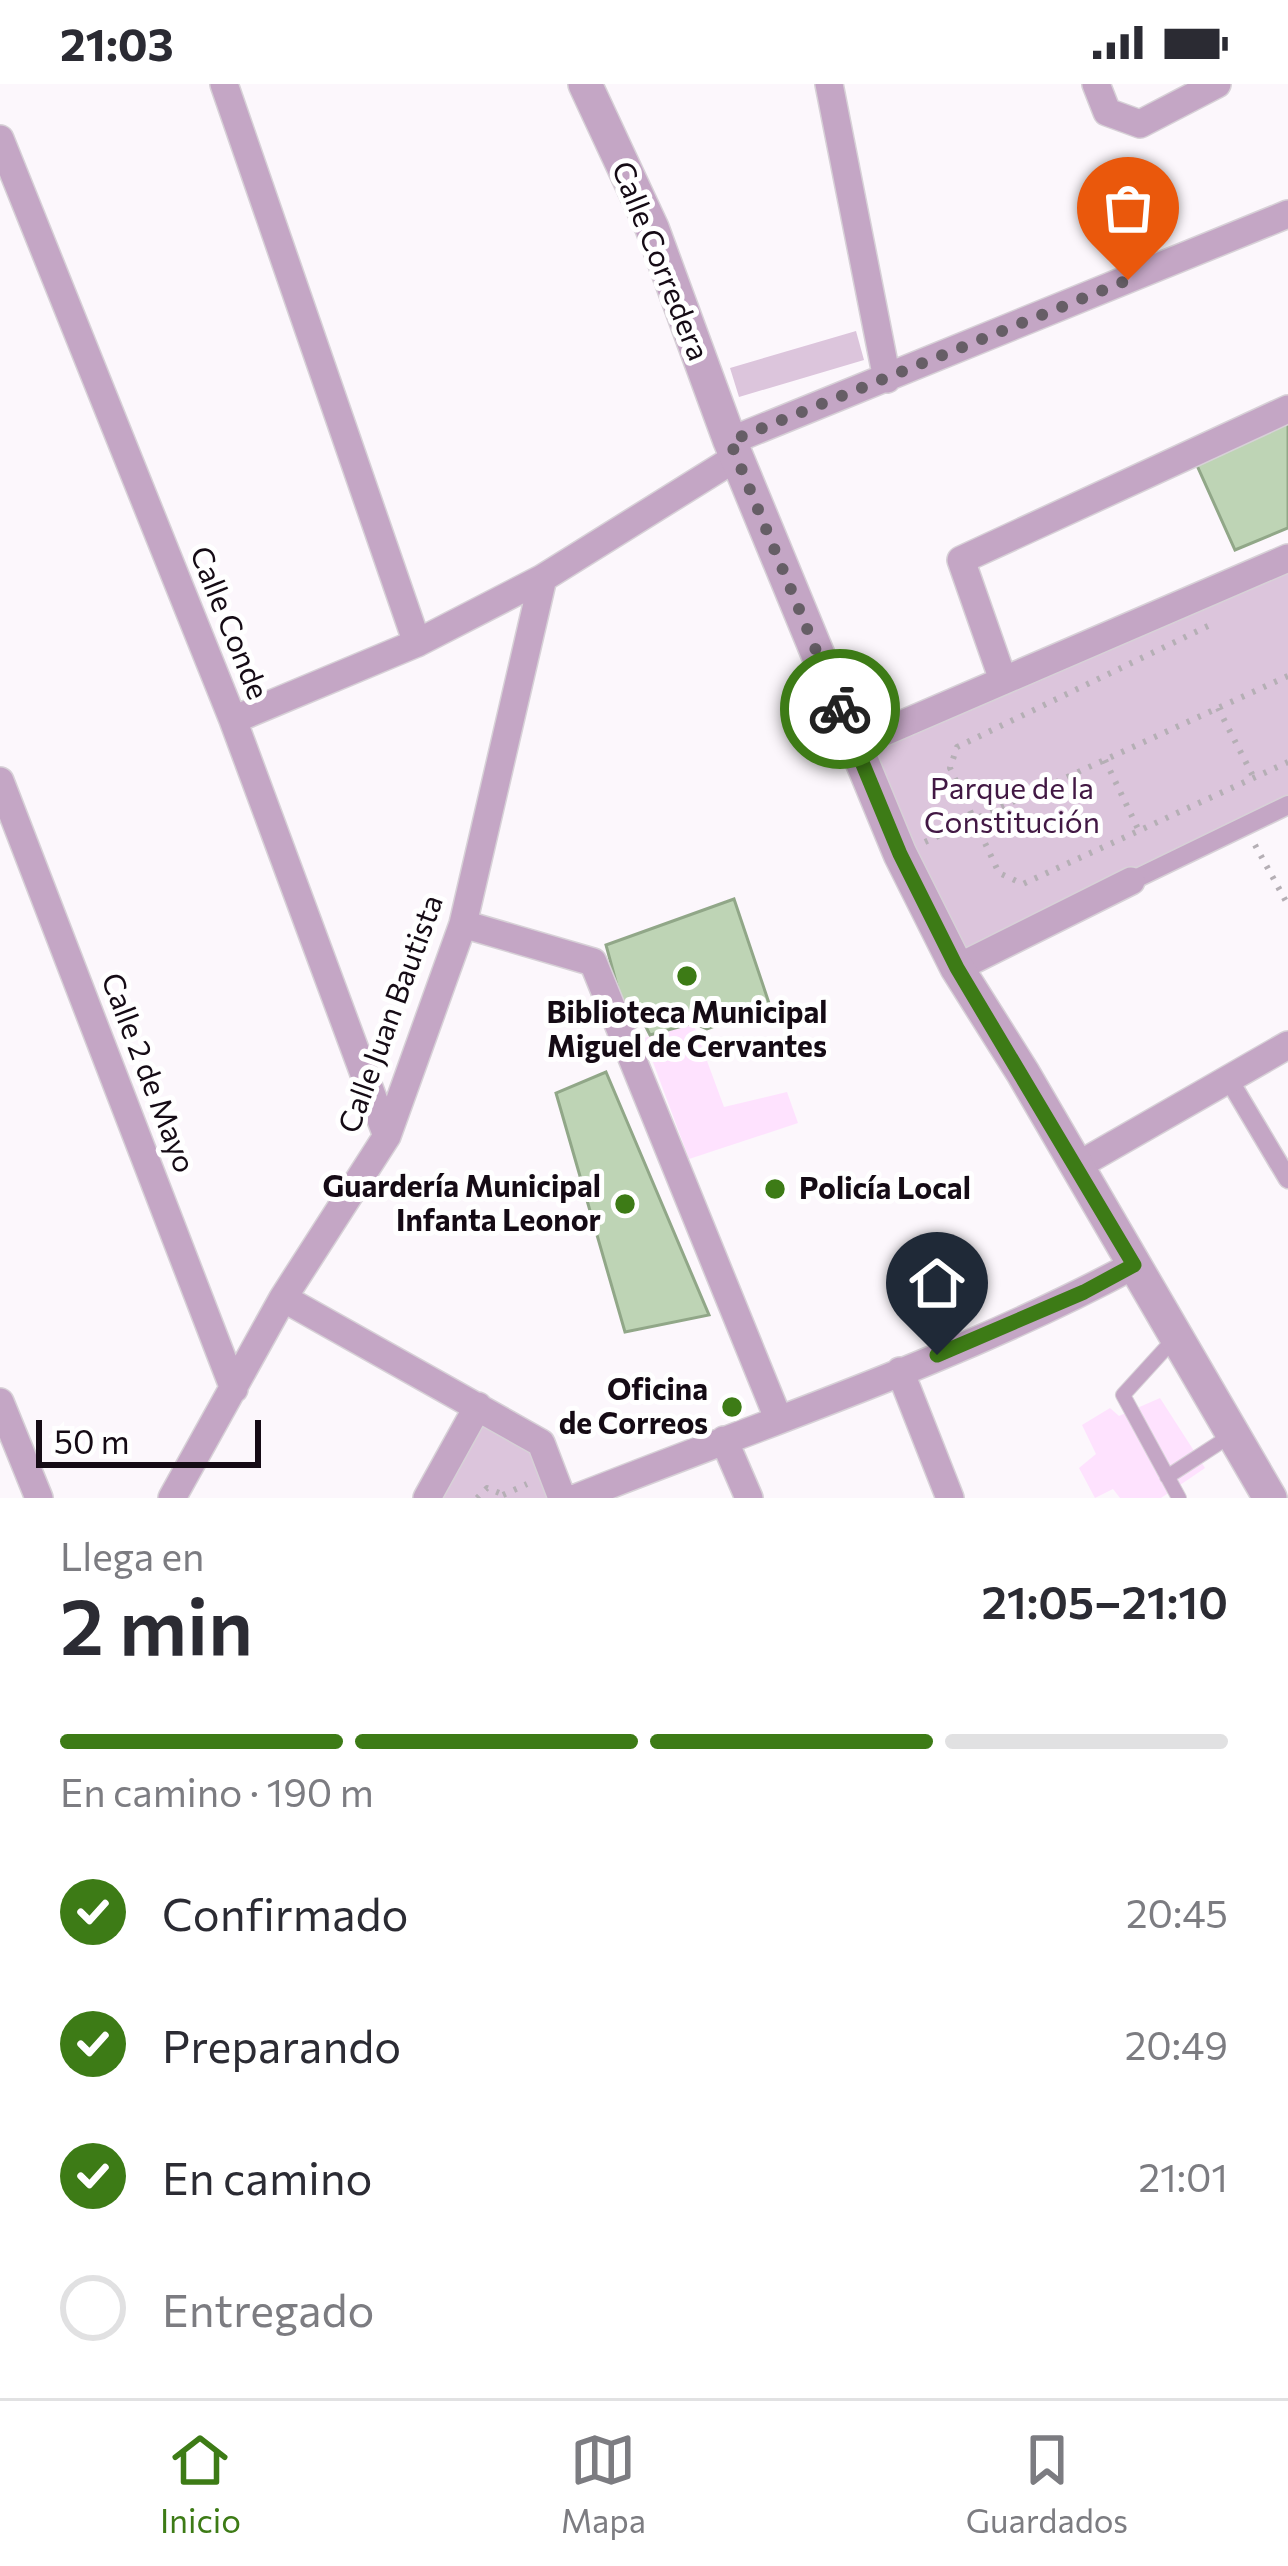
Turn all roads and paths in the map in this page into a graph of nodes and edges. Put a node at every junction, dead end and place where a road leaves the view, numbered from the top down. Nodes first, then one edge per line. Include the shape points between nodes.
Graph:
1 (224, 84) edge
2 (585, 84) edge
3 (829, 84) edge
4 (1096, 84) edge
5 (1217, 84) edge
6 (0, 139) edge
7 (1288, 214) edge
8 (887, 380) junction
9 (1288, 409) edge
10 (734, 449) junction
11 (1288, 558) edge
12 (543, 578) junction
13 (1226, 618) dead end
14 (418, 643) junction
15 (1288, 676) edge
16 (1003, 680) junction
17 (1219, 708) junction
18 (233, 720) junction
19 (854, 745) junction
20 (1105, 760) junction
21 (1288, 762) edge
22 (1254, 778) junction
23 (0, 781) edge
24 (1288, 805) edge
25 (974, 820) junction
26 (1244, 826) junction
27 (1139, 831) junction
28 (900, 854) junction
29 (1131, 881) joint
30 (1288, 905) edge
31 (463, 924) junction
32 (957, 968) junction
33 (1288, 1045) edge
34 (1228, 1078) junction
35 (387, 1136) junction
36 (1077, 1166) junction
37 (1288, 1179) edge
38 (1134, 1265) junction
39 (283, 1298) junction
40 (1175, 1338) junction
41 (900, 1371) junction
42 (234, 1389) junction
43 (0, 1402) edge
44 (478, 1406) junction
45 (778, 1418) junction
46 (1235, 1433) junction
47 (724, 1440) junction
48 (1167, 1478) junction
49 (1263, 1496) edge
50 (40, 1498) edge
51 (172, 1498) edge
52 (427, 1498) edge
53 (477, 1498) edge
54 (504, 1498) edge
55 (562, 1498) edge
56 (576, 1498) edge
57 (748, 1498) edge
58 (950, 1498) edge
59 (1179, 1498) edge

1 - 14 street
2 - 10 street, Calle Corredera via 652,228
3 - 8 street
4 - 5 street via 1107,112 1140,124
6 - 18 street, Calle Conde
7 - 8 street
8 - 10 street
9 - 16 street via 961,560
10 - 12 street
10 - 19 street, Calle Corredera
11 - 16 street
12 - 14 street
12 - 31 street, Calle Juan Bautista
13 - 25 path via 957,747 950,768
14 - 18 street
15 - 17 path
16 - 19 street
17 - 20 path
17 - 22 path
18 - 35 street, Calle Conde
19 - 28 street, Calle Corredera
20 - 25 path
20 - 27 path
21 - 22 path
22 - 27 path
23 - 42 street, Calle 2 de Mayo
24 - 26 street
25 - 27 path via 999,873 1023,884
25 - 28 path
26 - 29 street
26 - 30 path
28 - 32 street, Calle Corredera
29 - 32 street
31 - 35 street, Calle Juan Bautista via 456,972
31 - 45 street via 593,962
32 - 36 street, Calle Corredera
33 - 34 street
34 - 36 street
34 - 37 street
35 - 39 street, Calle Juan Bautista
36 - 38 street, Calle Corredera
38 - 40 street, Calle Corredera
38 - 41 street
39 - 42 street, Calle Juan Bautista
39 - 44 street
40 - 46 street, Calle Corredera
40 - 48 lane via 1123,1396
41 - 45 street
41 - 58 street
42 - 51 street, Calle Juan Bautista
43 - 50 street
44 - 52 street
44 - 55 street via 541,1442
45 - 47 street
46 - 48 lane
46 - 49 street, Calle Corredera
47 - 56 street
47 - 57 street
48 - 59 lane
53 - 54 path via 492,1487

